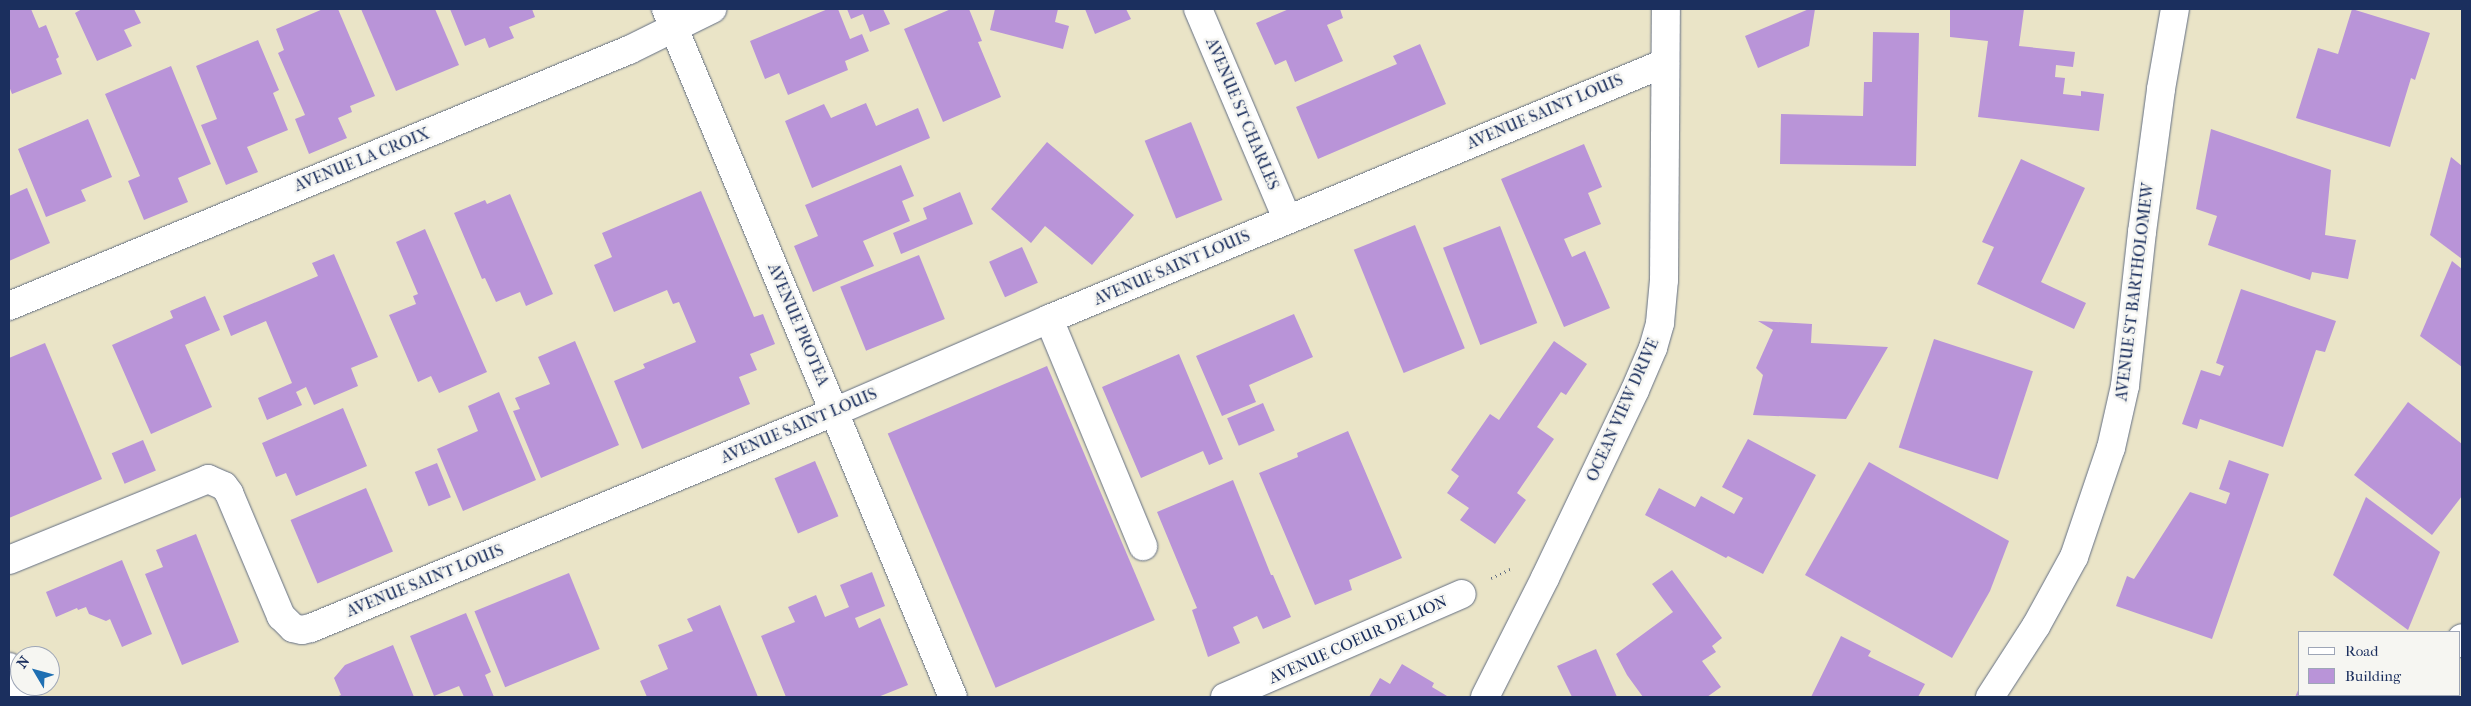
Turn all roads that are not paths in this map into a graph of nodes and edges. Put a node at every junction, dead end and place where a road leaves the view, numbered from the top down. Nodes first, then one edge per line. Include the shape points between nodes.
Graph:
1 (712, 9) edge
2 (1198, 9) edge
3 (1666, 9) edge
4 (2175, 9) edge
5 (670, 18) edge
6 (1665, 63) junction
7 (1287, 219) junction
8 (9, 306) edge
9 (1049, 319) junction
10 (834, 412) junction
11 (1143, 546) dead end
12 (9, 560) edge
13 (1462, 594) dead end
14 (9, 668) edge
15 (20, 697) edge
16 (953, 697) edge
17 (1225, 697) edge
18 (1485, 697) edge
19 (1990, 697) edge

1 - 5 street, AVENUE LA CROIX
2 - 7 street, AVENUE ST CHARLES
3 - 6 street, OCEAN VIEW DRIVE
4 - 19 street, AVENUE ST BARTHOLOMEW via 2142,232 2126,386 2111,448 2074,557 2036,626
5 - 8 street, AVENUE LA CROIX via 629,50
5 - 10 street, AVENUE PROTEA
6 - 7 street, AVENUE SAINT LOUIS
6 - 18 street, OCEAN VIEW DRIVE via 1664,280 1660,323 1653,348 1537,595
7 - 9 street, AVENUE SAINT LOUIS
9 - 10 street, AVENUE SAINT LOUIS
9 - 11 street
10 - 12 street, AVENUE SAINT LOUIS via 302,630 293,628 281,616 229,493 217,481 199,481
10 - 16 street, AVENUE PROTEA
13 - 17 street, AVENUE COEUR DE LION
14 - 15 street

